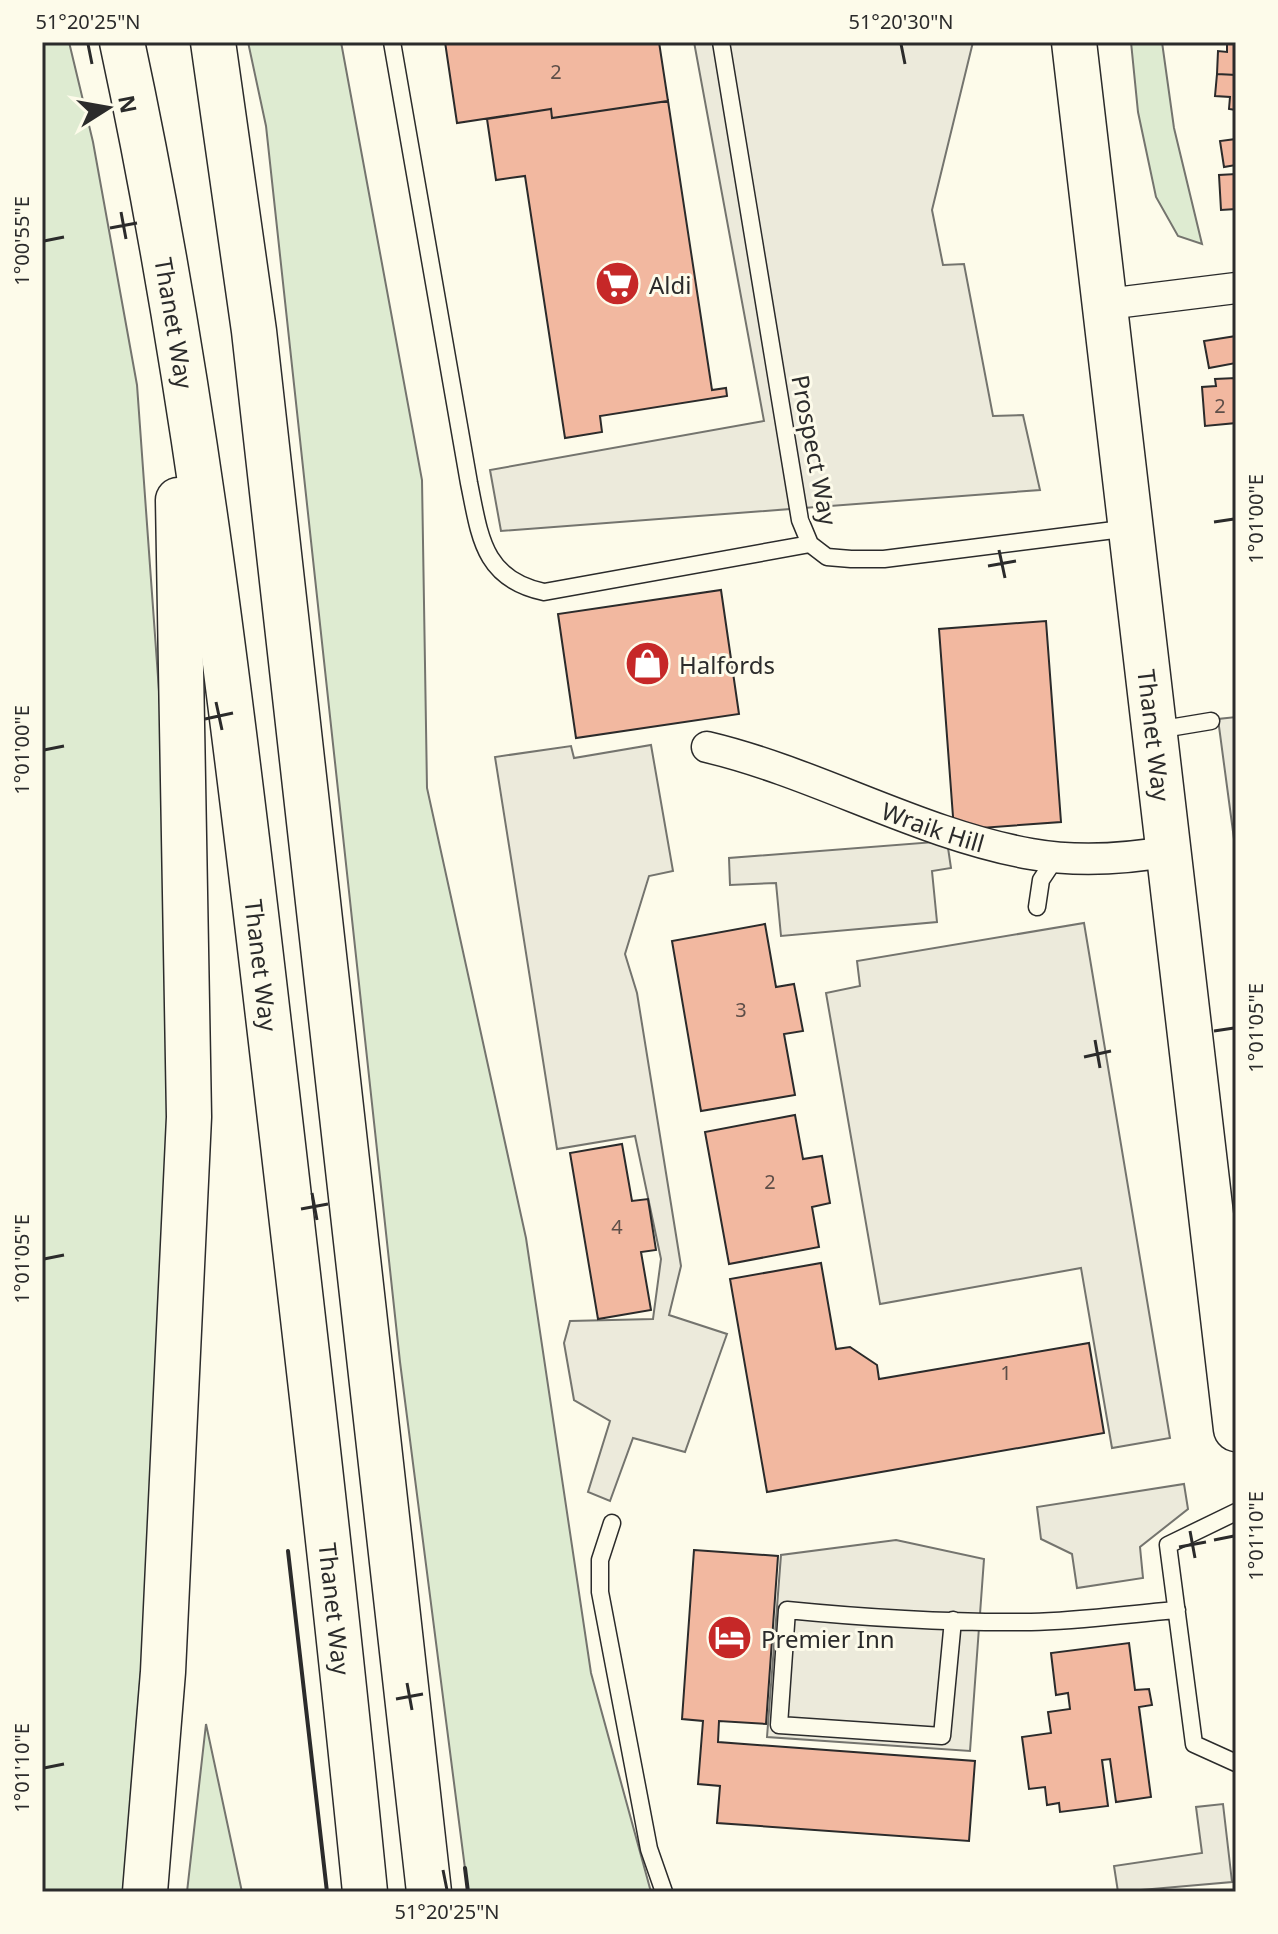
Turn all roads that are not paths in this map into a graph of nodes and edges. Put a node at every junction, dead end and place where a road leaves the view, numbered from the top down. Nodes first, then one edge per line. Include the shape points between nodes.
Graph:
1 (122, 42) edge
2 (213, 42) edge
3 (392, 42) edge
4 (721, 42) edge
5 (1074, 42) edge
6 (1236, 288) edge
7 (1107, 304) junction
8 (175, 326) junction
9 (1132, 528) junction
10 (810, 544) junction
11 (1211, 721) dead end
12 (1155, 731) junction
13 (707, 747) dead end
14 (1170, 851) junction
15 (1057, 856) junction
16 (1037, 907) dead end
17 (1236, 1429) edge
18 (1236, 1512) edge
19 (612, 1523) dead end
20 (1177, 1610) junction
21 (953, 1620) junction
22 (1236, 1763) edge
23 (145, 1892) edge
24 (365, 1892) edge
25 (429, 1892) edge
26 (664, 1892) edge

1 - 8 main road, Thanet Way
2 - 25 main road via 254,331
3 - 10 lane via 469,483 478,526 497,568 519,587 544,592
4 - 10 lane, Prospect Way via 800,520
5 - 7 main road, Thanet Way
6 - 7 street
7 - 9 main road, Thanet Way
8 - 23 main road via 189,1117 163,1672
8 - 24 main road, Thanet Way via 231,700 335,1589
9 - 10 lane, Prospect Way via 884,559 827,557
9 - 12 main road, Thanet Way
11 - 12 lane
12 - 14 main road, Thanet Way
13 - 15 street, Wraik Hill via 754,758 943,829 1031,854
14 - 15 street, Wraik Hill via 1131,858
14 - 17 main road, Thanet Way
15 - 16 lane via 1041,880
18 - 20 lane via 1168,1545
19 - 26 lane via 600,1560 600,1592 649,1849
20 - 21 lane via 1031,1622
20 - 22 lane via 1194,1744
21 - 21 lane via 787,1610 779,1725 942,1736

